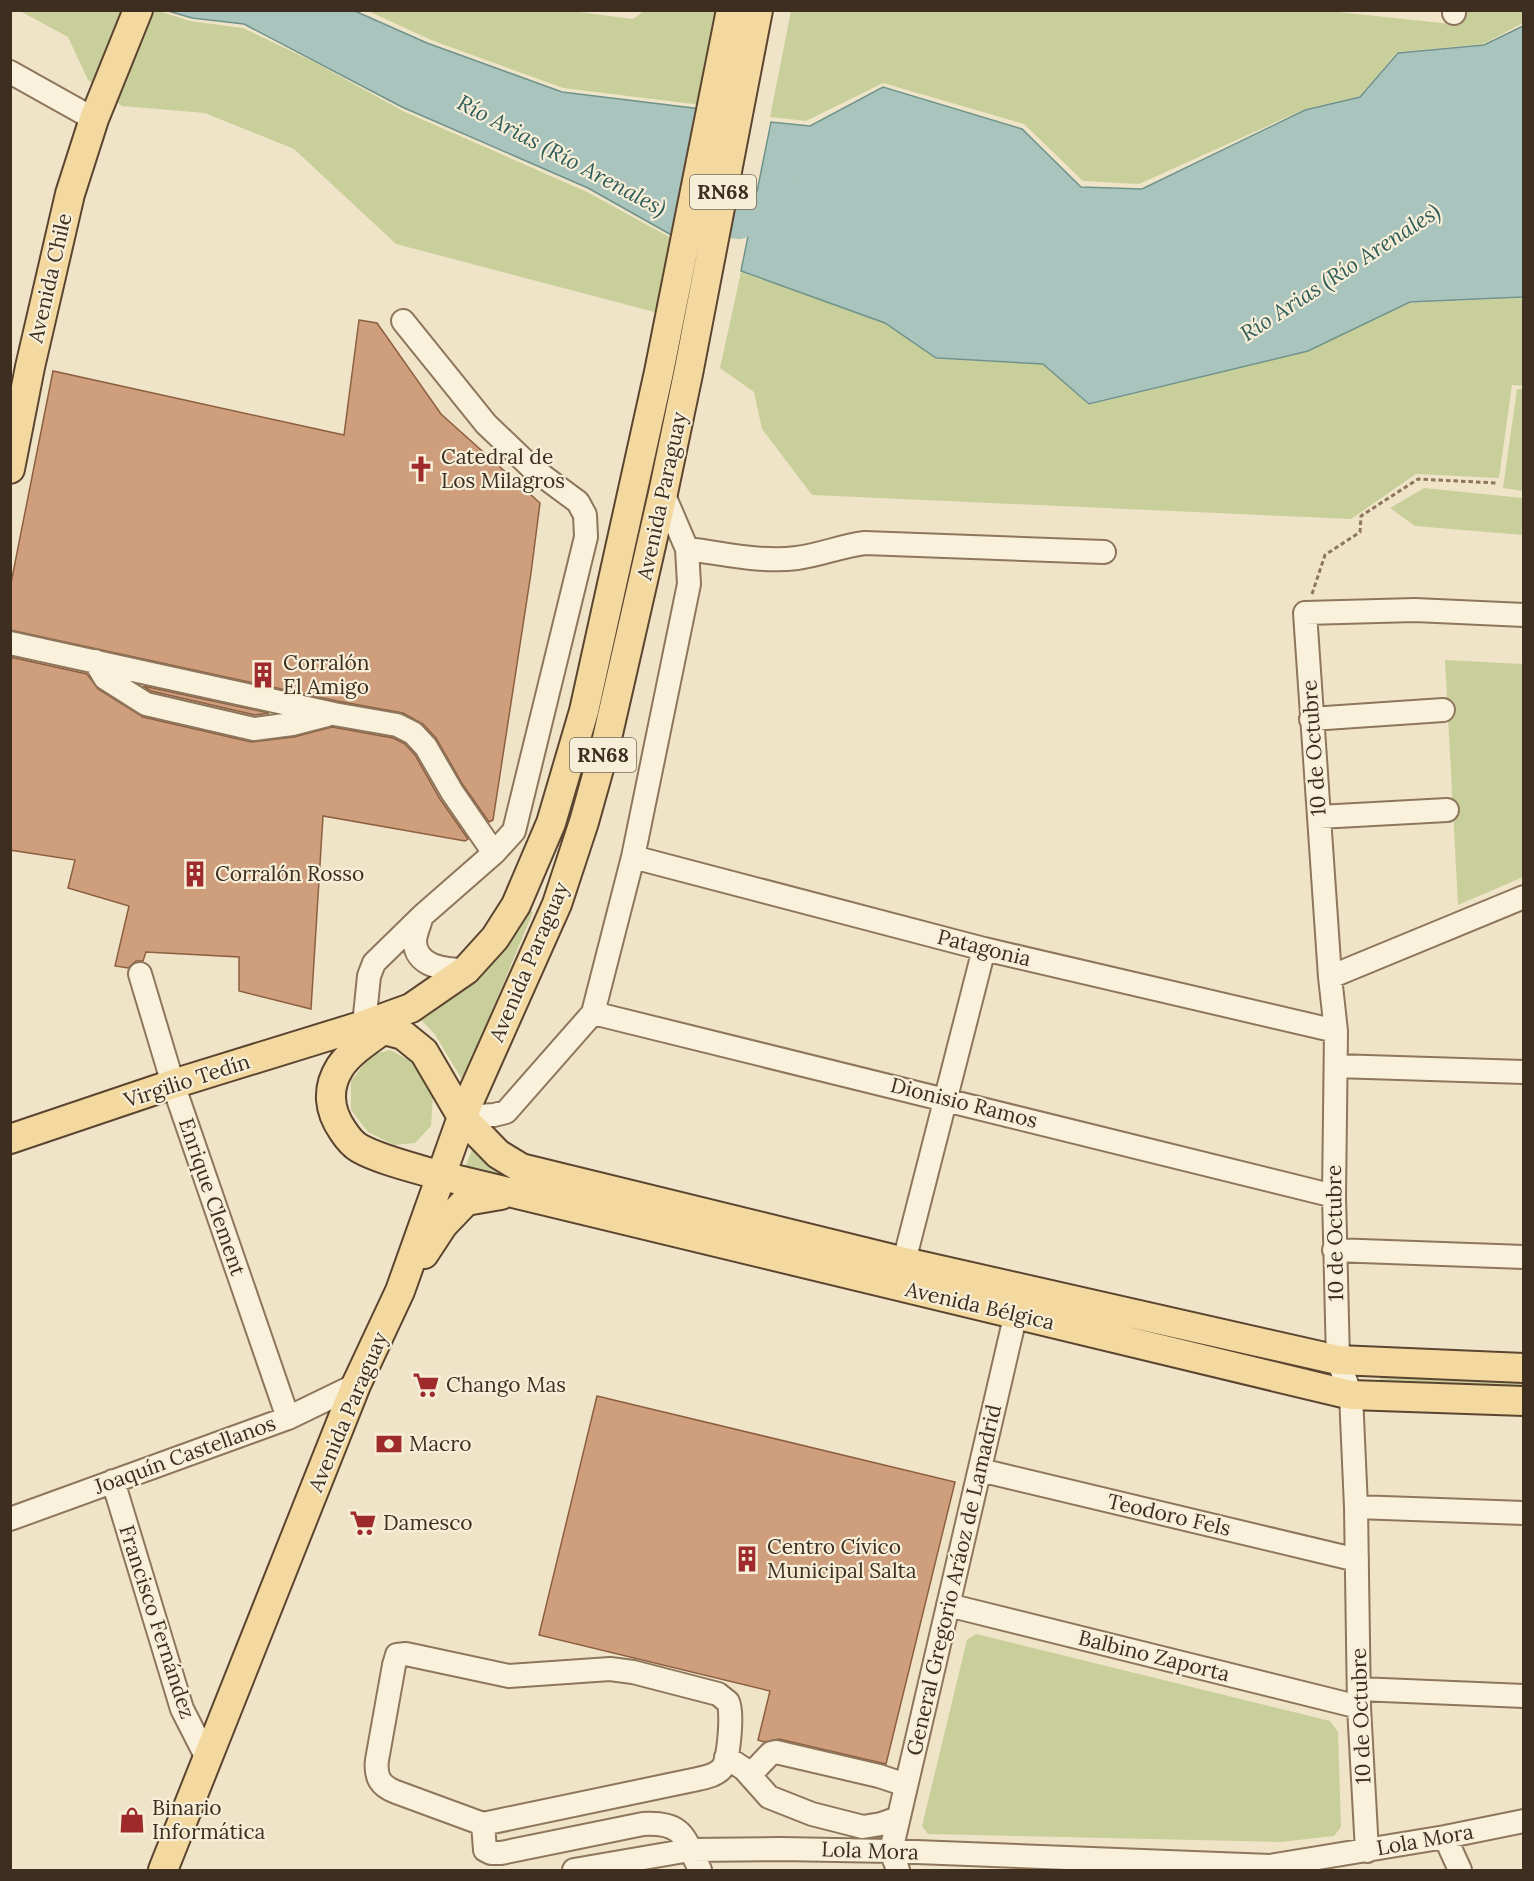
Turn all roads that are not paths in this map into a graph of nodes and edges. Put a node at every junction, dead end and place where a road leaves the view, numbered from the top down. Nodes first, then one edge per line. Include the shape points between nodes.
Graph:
1 (138, 10) edge
2 (731, 10) edge
3 (758, 10) edge
4 (10, 72) edge
5 (94, 119) junction
6 (403, 321) dead end
7 (20, 371) edge
8 (10, 469) edge
9 (663, 493) junction
10 (687, 549) junction
11 (1104, 552) dead end
12 (1524, 615) edge
13 (10, 643) edge
14 (94, 661) junction
15 (1443, 710) dead end
16 (334, 714) junction
17 (1311, 719) junction
18 (1447, 810) dead end
19 (1319, 817) junction
20 (494, 853) junction
21 (633, 857) junction
22 (1524, 897) edge
23 (422, 916) junction
24 (984, 949) junction
25 (466, 970) junction
26 (140, 974) dead end
27 (1330, 976) junction
28 (593, 1013) junction
29 (374, 1027) junction
30 (1336, 1031) junction
31 (1336, 1066) junction
32 (1524, 1072) edge
33 (173, 1084) junction
34 (945, 1098) junction
35 (462, 1118) junction
36 (10, 1140) edge
37 (442, 1176) junction
38 (515, 1194) junction
39 (1334, 1196) junction
40 (1334, 1250) junction
41 (1524, 1257) edge
42 (901, 1274) junction
43 (400, 1291) junction
44 (1019, 1301) junction
45 (1338, 1360) junction
46 (1524, 1368) edge
47 (356, 1385) junction
48 (1351, 1395) junction
49 (1524, 1401) edge
50 (288, 1418) junction
51 (981, 1470) junction
52 (113, 1481) junction
53 (1356, 1507) junction
54 (1524, 1513) edge
55 (10, 1519) edge
56 (1357, 1560) junction
57 (948, 1605) junction
58 (1524, 1696) edge
59 (1359, 1698) junction
60 (726, 1757) junction
61 (208, 1760) junction
62 (750, 1775) junction
63 (906, 1785) junction
64 (898, 1818) junction
65 (1524, 1821) edge
66 (483, 1824) junction
67 (1445, 1837) junction
68 (1367, 1851) junction
69 (695, 1860) edge
70 (895, 1861) edge
71 (1080, 1865) edge
72 (1271, 1868) edge
73 (163, 1870) edge
74 (574, 1870) edge
75 (1460, 1870) edge

1 - 5 main road, Avenida Chile
2 - 25 main road, Avenida Paraguay / RN68 via 659,372 584,711 551,823 516,905 495,938
3 - 9 main road, Avenida Paraguay / RN68
4 - 5 street
5 - 7 main road, Avenida Chile
6 - 20 street via 486,424 532,468 578,502 585,515 586,537 520,813 514,831
7 - 8 main road, Avenida Chile
9 - 10 street
9 - 35 main road, Avenida Paraguay / RN68 via 605,747 557,904
10 - 11 street via 769,559 797,558 865,543
10 - 21 street via 689,584
12 - 17 street, 10 de Octubre via 1415,609 1305,613
13 - 14 street
14 - 16 street
14 - 16 street via 105,678 146,704 254,729
15 - 17 street
16 - 20 street via 397,725 413,733
17 - 19 street, 10 de Octubre
18 - 19 street
19 - 27 street, 10 de Octubre
20 - 23 street
21 - 24 street, Patagonia
21 - 28 street
22 - 27 street
23 - 25 street via 415,940 419,955 431,966
23 - 29 street via 374,963 369,976
24 - 30 street, Patagonia
24 - 34 street
25 - 29 main road, Avenida Paraguay / RN68 via 411,1008
26 - 33 street, Enrique Clement
27 - 30 street, 10 de Octubre
28 - 34 street, Dionisio Ramos
28 - 35 street via 506,1112
29 - 33 main road, Virgilio Tedín
29 - 35 main road via 403,1035 424,1052
29 - 37 main road via 340,1066 330,1102 335,1119 358,1148
30 - 31 street, 10 de Octubre
31 - 32 street
31 - 39 street, 10 de Octubre
33 - 36 main road, Virgilio Tedín
33 - 50 street, Enrique Clement
34 - 39 street, Dionisio Ramos
34 - 42 street
35 - 37 main road, Avenida Paraguay
35 - 42 main road, Avenida Bélgica via 498,1154 521,1168
37 - 38 main road, Avenida Bélgica
37 - 43 main road, Avenida Paraguay
38 - 42 main road, Avenida Bélgica
38 - 43 main road via 466,1201 443,1225
39 - 40 street, 10 de Octubre
40 - 41 street
40 - 45 street, 10 de Octubre
42 - 44 main road, Avenida Bélgica
43 - 47 main road, Avenida Paraguay
44 - 45 main road, Avenida Bélgica
44 - 48 main road, Avenida Bélgica
44 - 51 street, General Gregorio Aráoz de Lamadrid
45 - 46 main road, Avenida Bélgica
45 - 48 street, 10 de Octubre
47 - 50 street, Joaquín Castellanos
47 - 61 main road, Avenida Paraguay
48 - 49 main road, Avenida Bélgica
48 - 53 street, 10 de Octubre
50 - 52 street, Joaquín Castellanos
51 - 56 street, Teodoro Fels
51 - 57 street, General Gregorio Aráoz de Lamadrid
52 - 55 street, Joaquín Castellanos
52 - 61 street, Francisco Fernández via 182,1709
53 - 54 street
53 - 56 street, 10 de Octubre
56 - 59 street, 10 de Octubre
57 - 59 street, Balbino Zaporta
57 - 63 street, General Gregorio Aráoz de Lamadrid
58 - 59 street, Balbino Zaporta
59 - 68 street, 10 de Octubre
60 - 62 street
60 - 66 street via 716,1773 693,1780
60 - 66 street via 731,1708 718,1694 610,1669 509,1676 397,1655 377,1760 378,1778 384,1787
61 - 73 main road, Avenida Paraguay
62 - 63 street via 776,1752
62 - 64 street via 769,1797 812,1814 863,1827
63 - 64 street, General Gregorio Aráoz de Lamadrid
64 - 70 street, General Gregorio Aráoz de Lamadrid
65 - 67 street, Lola Mora
66 - 69 street via 485,1850 501,1853 662,1823 681,1832
67 - 68 street, Lola Mora
67 - 75 street
68 - 72 street, Lola Mora
69 - 70 street, Lola Mora
69 - 74 street, Lola Mora
70 - 71 street, Lola Mora
71 - 72 street, Lola Mora

